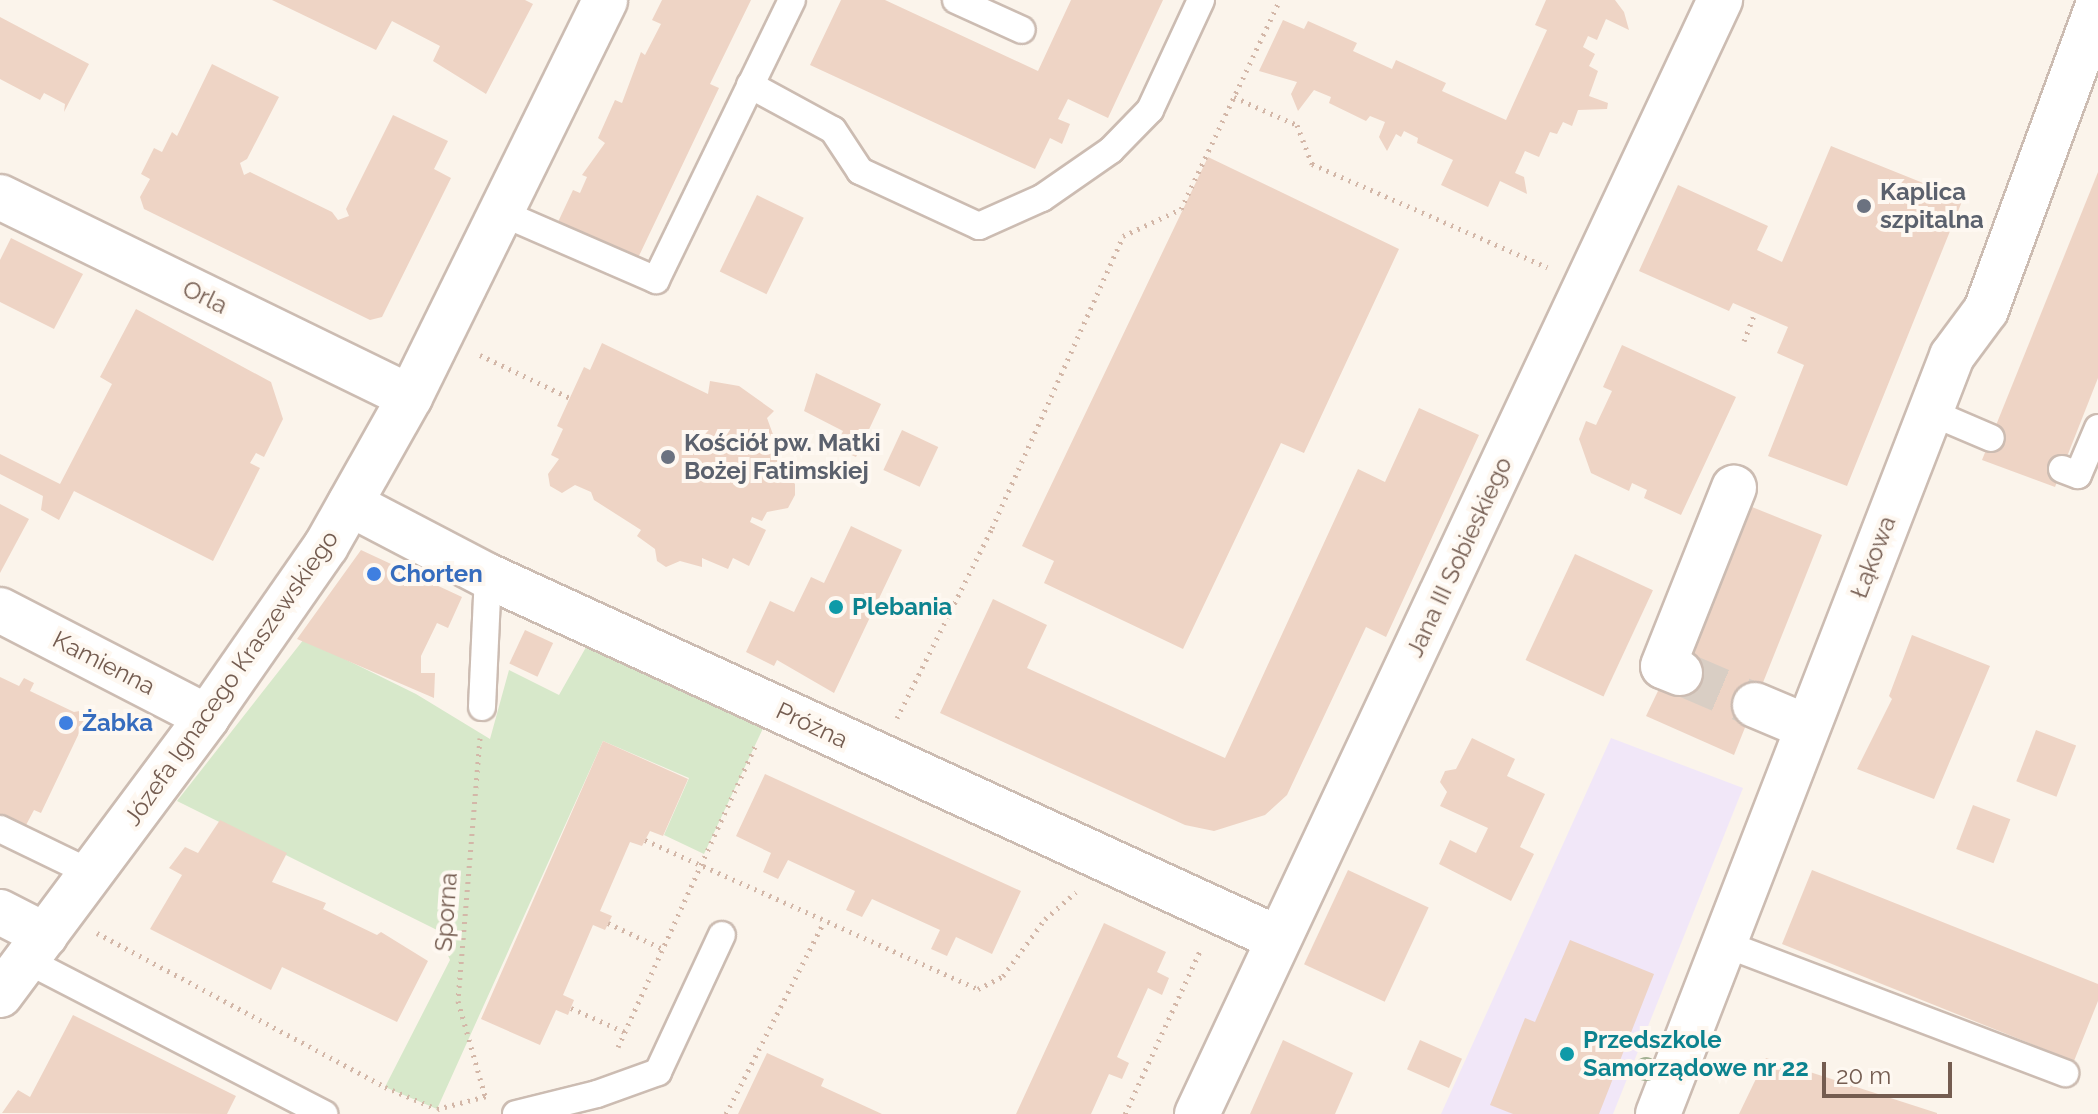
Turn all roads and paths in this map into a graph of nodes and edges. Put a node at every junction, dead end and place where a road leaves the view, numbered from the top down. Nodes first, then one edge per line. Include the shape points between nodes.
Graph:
1 (605, 0) edge
2 (792, 0) edge
3 (956, 0) edge
4 (1201, 0) edge
5 (1280, 0) edge
6 (1720, 0) edge
7 (2098, 6) edge
8 (1022, 30) dead end
9 (750, 85) junction
10 (1234, 97) junction
11 (0, 197) edge
12 (502, 213) junction
13 (1587, 286) junction
14 (1755, 313) dead end
15 (1744, 341) dead end
16 (471, 351) dead end
17 (410, 397) junction
18 (570, 398) dead end
19 (1930, 412) junction
20 (2098, 428) edge
21 (1991, 438) dead end
22 (2062, 469) dead end
23 (1734, 488) dead end
24 (350, 504) junction
25 (488, 576) junction
26 (0, 610) edge
27 (1680, 673) dead end
28 (1755, 705) tunnel mouth
29 (482, 707) joint
30 (773, 707) junction
31 (881, 715) dead end
32 (207, 717) junction
33 (895, 723) junction
34 (1807, 727) junction
35 (898, 732) dead end
36 (0, 829) edge
37 (645, 840) dead end
38 (1110, 862) junction
39 (703, 867) junction
40 (93, 874) junction
41 (0, 912) edge
42 (1219, 912) junction
43 (824, 922) junction
44 (608, 923) dead end
45 (722, 935) dead end
46 (43, 936) junction
47 (1277, 938) junction
48 (1725, 944) junction
49 (663, 949) junction
50 (0, 995) edge
51 (571, 1008) dead end
52 (625, 1032) junction
53 (615, 1056) dead end
54 (2065, 1073) dead end
55 (456, 1104) dead end
56 (489, 1105) dead end
57 (324, 1114) edge
58 (516, 1114) edge
59 (726, 1114) edge
60 (1125, 1114) edge
61 (1197, 1114) edge
62 (1658, 1114) edge

1 - 12 street, Józefa Ignacego Kraszewskiego
2 - 9 lane
3 - 8 lane
4 - 9 lane via 1150,110 1111,150 1042,198 979,226 860,171 833,130
5 - 10 path
6 - 13 street, Jana III Sobieskiego
7 - 19 street, Łąkowa via 1986,310 1952,356
9 - 12 lane via 656,280
10 - 13 path via 1297,125 1312,164
10 - 33 path via 1181,209 1123,236 992,528
11 - 17 street, Orla
12 - 17 street, Józefa Ignacego Kraszewskiego
13 - 47 street, Jana III Sobieskiego
14 - 15 path
16 - 18 path
17 - 24 street, Józefa Ignacego Kraszewskiego
19 - 21 lane
19 - 34 street, Łąkowa
20 - 22 lane via 2078,475
23 - 27 street via 1663,666
24 - 25 street, Próżna
24 - 32 street, Józefa Ignacego Kraszewskiego via 300,587
25 - 29 lane
25 - 30 street, Próżna
26 - 32 street, Kamienna
28 - 34 street
29 - 56 path, Sporna via 458,1001
30 - 38 street, Próżna
30 - 39 path via 704,854
31 - 33 path
32 - 40 street, Józefa Ignacego Kraszewskiego
33 - 35 path
34 - 48 street, Łąkowa
36 - 40 lane
37 - 39 path
38 - 42 street, Próżna
38 - 43 path via 1045,919 1003,976 978,989
39 - 43 path
39 - 49 path
40 - 46 street, Józefa Ignacego Kraszewskiego
41 - 46 street
42 - 47 street, Próżna
42 - 60 path
43 - 59 path
44 - 49 path
45 - 58 lane via 658,1072
46 - 50 street, Józefa Ignacego Kraszewskiego
46 - 55 path via 437,1109
46 - 57 lane
47 - 61 street, Jana III Sobieskiego
48 - 54 lane
48 - 62 street, Łąkowa
49 - 52 path
51 - 52 path
52 - 53 path

